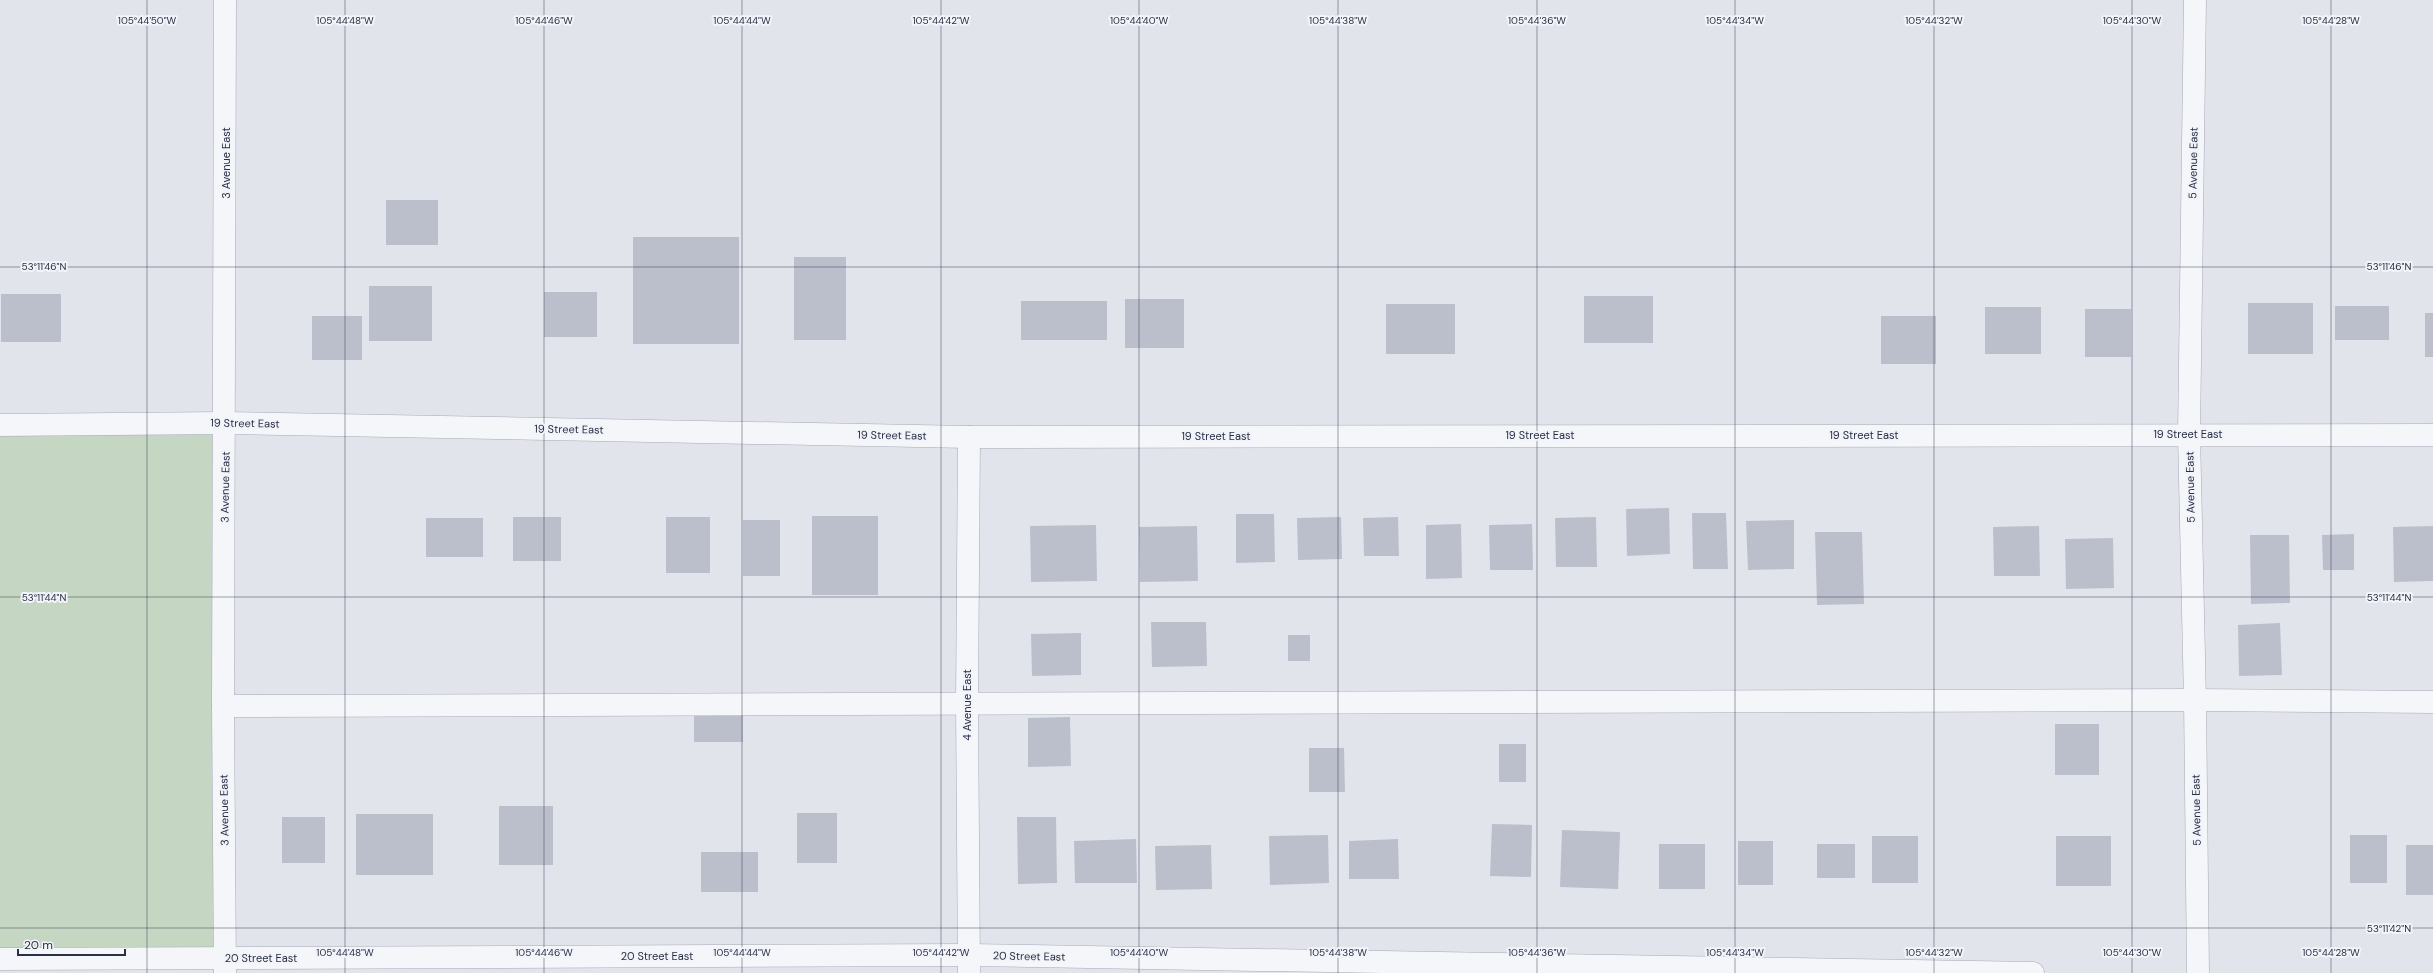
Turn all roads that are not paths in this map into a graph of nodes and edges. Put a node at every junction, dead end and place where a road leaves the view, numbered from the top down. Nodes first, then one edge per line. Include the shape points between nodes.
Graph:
1 (226, 0) edge
2 (2195, 0) edge
3 (226, 423) junction
4 (0, 425) edge
5 (2189, 434) junction
6 (2433, 435) edge
7 (970, 436) junction
8 (2195, 700) junction
9 (2433, 702) edge
10 (967, 704) junction
11 (223, 706) junction
12 (0, 959) edge
13 (969, 964) edge
14 (226, 965) edge
15 (2033, 973) edge
16 (2198, 973) edge

1 - 3 street, 3 Avenue East
2 - 5 street, 5 Avenue East
3 - 4 street, 19 Street East
3 - 7 street, 19 Street East
3 - 11 street, 3 Avenue East
5 - 6 street, 19 Street East
5 - 7 street, 19 Street East
5 - 8 street, 5 Avenue East
7 - 10 street, 4 Avenue East
8 - 9 street
8 - 10 street
8 - 16 street, 5 Avenue East
10 - 11 street
10 - 13 street, 4 Avenue East
11 - 14 street, 3 Avenue East
12 - 14 street, 20 Street East
13 - 14 street, 20 Street East
13 - 15 street, 20 Street East

